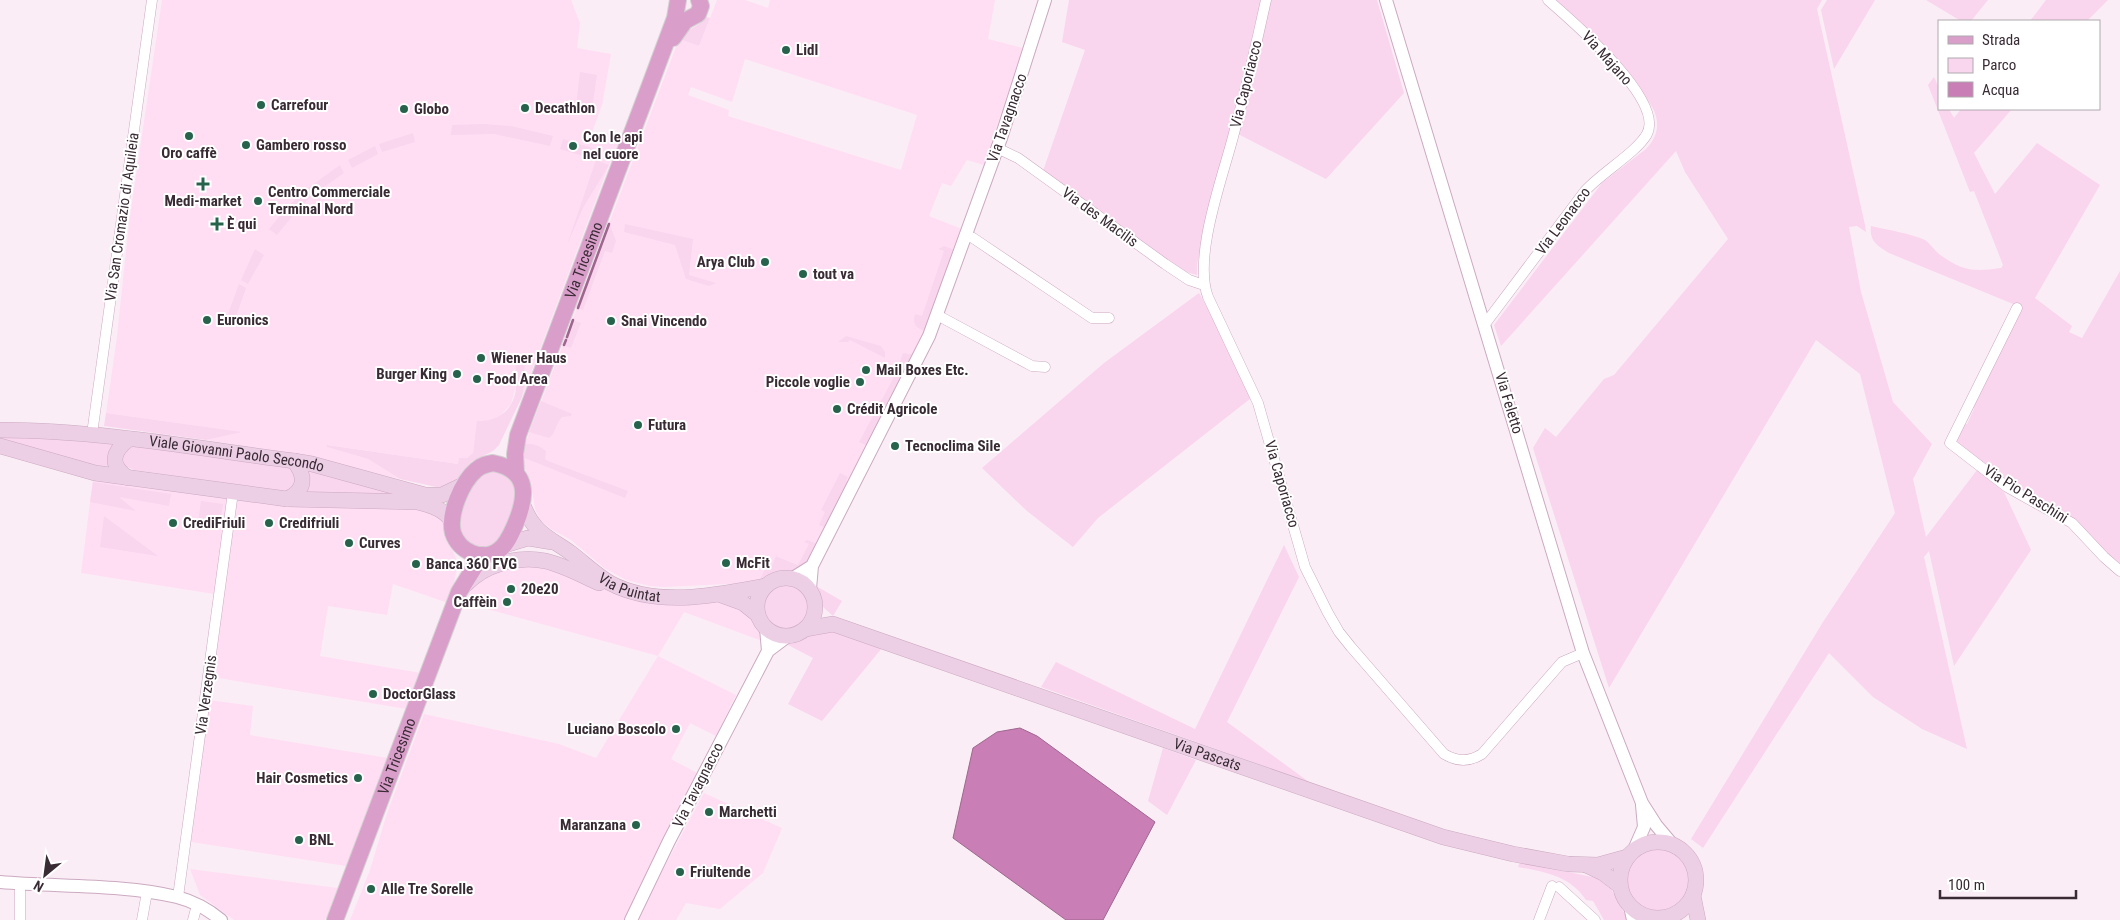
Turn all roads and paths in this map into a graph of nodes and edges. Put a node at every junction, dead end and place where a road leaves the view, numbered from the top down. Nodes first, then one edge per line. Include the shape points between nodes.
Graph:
1 (152, 0) edge
2 (699, 0) edge
3 (1045, 0) edge
4 (1266, 0) edge
5 (1386, 0) edge
6 (1548, 0) edge
7 (679, 6) edge
8 (1649, 128) joint
9 (998, 148) junction
10 (965, 235) junction
11 (1204, 285) junction
12 (2017, 308) dead end
13 (937, 316) junction
14 (1109, 318) dead end
15 (1485, 324) junction
16 (1045, 367) dead end
17 (0, 430) edge
18 (92, 434) junction
19 (518, 435) junction
20 (128, 438) junction
21 (0, 446) edge
22 (294, 461) junction
23 (493, 463) junction
24 (516, 473) junction
25 (128, 478) junction
26 (465, 484) junction
27 (233, 492) junction
28 (287, 499) junction
29 (523, 505) junction
30 (452, 522) junction
31 (552, 542) junction
32 (505, 545) junction
33 (465, 550) junction
34 (482, 555) junction
35 (812, 566) junction
36 (2120, 570) edge
37 (793, 578) junction
38 (765, 586) junction
39 (629, 591) junction
40 (459, 592) junction
41 (720, 594) junction
42 (812, 596) junction
43 (762, 621) junction
44 (833, 624) junction
45 (805, 629) junction
46 (788, 636) junction
47 (768, 651) junction
48 (1583, 653) junction
49 (1642, 803) junction
50 (1672, 844) junction
51 (1631, 854) junction
52 (1586, 865) junction
53 (0, 882) edge
54 (20, 884) junction
55 (1620, 886) junction
56 (147, 892) junction
57 (1694, 895) junction
58 (178, 897) junction
59 (197, 905) junction
60 (1632, 913) edge
61 (1669, 918) edge
62 (20, 920) edge
63 (142, 920) edge
64 (193, 920) edge
65 (221, 920) edge
66 (335, 920) edge
67 (631, 920) edge
68 (1539, 920) edge
69 (1595, 920) edge
70 (1698, 920) edge

1 - 18 street, Via San Cromazio di Aquileia
2 - 7 main road, Via Tricesimo via 700,11 695,17
3 - 9 street, Via Tavagnacco
4 - 11 street, Via Caporiacco via 1209,234 1203,262
5 - 15 street, Via Feletto
6 - 8 street, Via Majano via 1581,28 1628,80 1645,105
7 - 19 main road, Via Tricesimo
8 - 15 street, Via Leonacco via 1643,140 1585,192
9 - 10 street, Via Tavagnacco
9 - 11 street, Via des Macilis via 1018,158 1189,280
10 - 13 street, Via Tavagnacco
10 - 14 street via 1092,318
11 - 48 street, Via Caporiacco via 1258,403 1305,567 1339,632 1444,754 1456,760 1476,758 1482,754 1562,662
12 - 36 street, Via Pio Paschini via 1950,443 2007,486 2072,523
13 - 16 street via 1032,366
13 - 35 street, Via Tavagnacco via 923,352
15 - 48 street, Via Feletto
17 - 18 main road, Viale Giovanni Paolo Secondo
18 - 20 main road, Viale Giovanni Paolo Secondo
19 - 23 main road, Via Tricesimo
19 - 24 main road, Via Tricesimo
20 - 22 main road, Viale Giovanni Paolo Secondo
20 - 25 main road via 120,445 115,459 117,467
21 - 25 main road via 82,470
22 - 26 main road, Viale Giovanni Paolo Secondo via 425,495 442,495
22 - 28 main road via 302,474 302,484 295,495
23 - 24 main road
23 - 26 main road via 480,467
24 - 29 main road via 524,489
25 - 27 main road
26 - 30 main road
27 - 28 main road
27 - 58 street, Via Verzegnis
28 - 30 main road via 418,502 433,506
29 - 31 main road, Via Puintat via 532,523
29 - 32 main road
30 - 33 main road via 458,543
31 - 32 main road, Via Puintat via 528,538
31 - 39 main road, Via Puintat via 606,581
32 - 34 main road via 496,552
33 - 34 main road
33 - 40 main road, Via Tricesimo
34 - 40 main road, Via Tricesimo
35 - 37 street
35 - 42 street, Via Tavagnacco
37 - 38 main road via 783,578
37 - 42 main road via 802,582
38 - 41 main road, Via Puintat
38 - 43 main road via 757,605
39 - 40 main road via 611,588 549,562 520,558 490,567 471,579
39 - 41 main road, Via Puintat via 664,597
40 - 66 main road, Via Tricesimo
41 - 43 main road, Via Puintat via 735,599
42 - 44 main road, Via Pascats
42 - 45 main road via 815,613
43 - 46 main road via 776,634
43 - 47 street
44 - 45 main road, Via Pascats
44 - 52 main road, Via Pascats via 1434,834 1513,854
45 - 46 main road
46 - 47 street, Via Tavagnacco
47 - 67 street, Via Tavagnacco
48 - 49 street, Via Feletto
49 - 50 street, Via Feletto
49 - 51 street, Via Feletto via 1644,828
50 - 51 main road via 1646,844
50 - 57 main road via 1682,850 1694,865
51 - 52 main road, Via Pascats via 1598,865
51 - 55 main road via 1622,866
52 - 55 main road, Via Pascats
53 - 54 street
54 - 56 street
54 - 62 street
55 - 60 main road
56 - 58 street
56 - 63 street
57 - 61 main road via 1689,903
57 - 70 main road
58 - 59 street
59 - 64 street
59 - 65 street
60 - 61 main road
68 - 69 street via 1556,886

